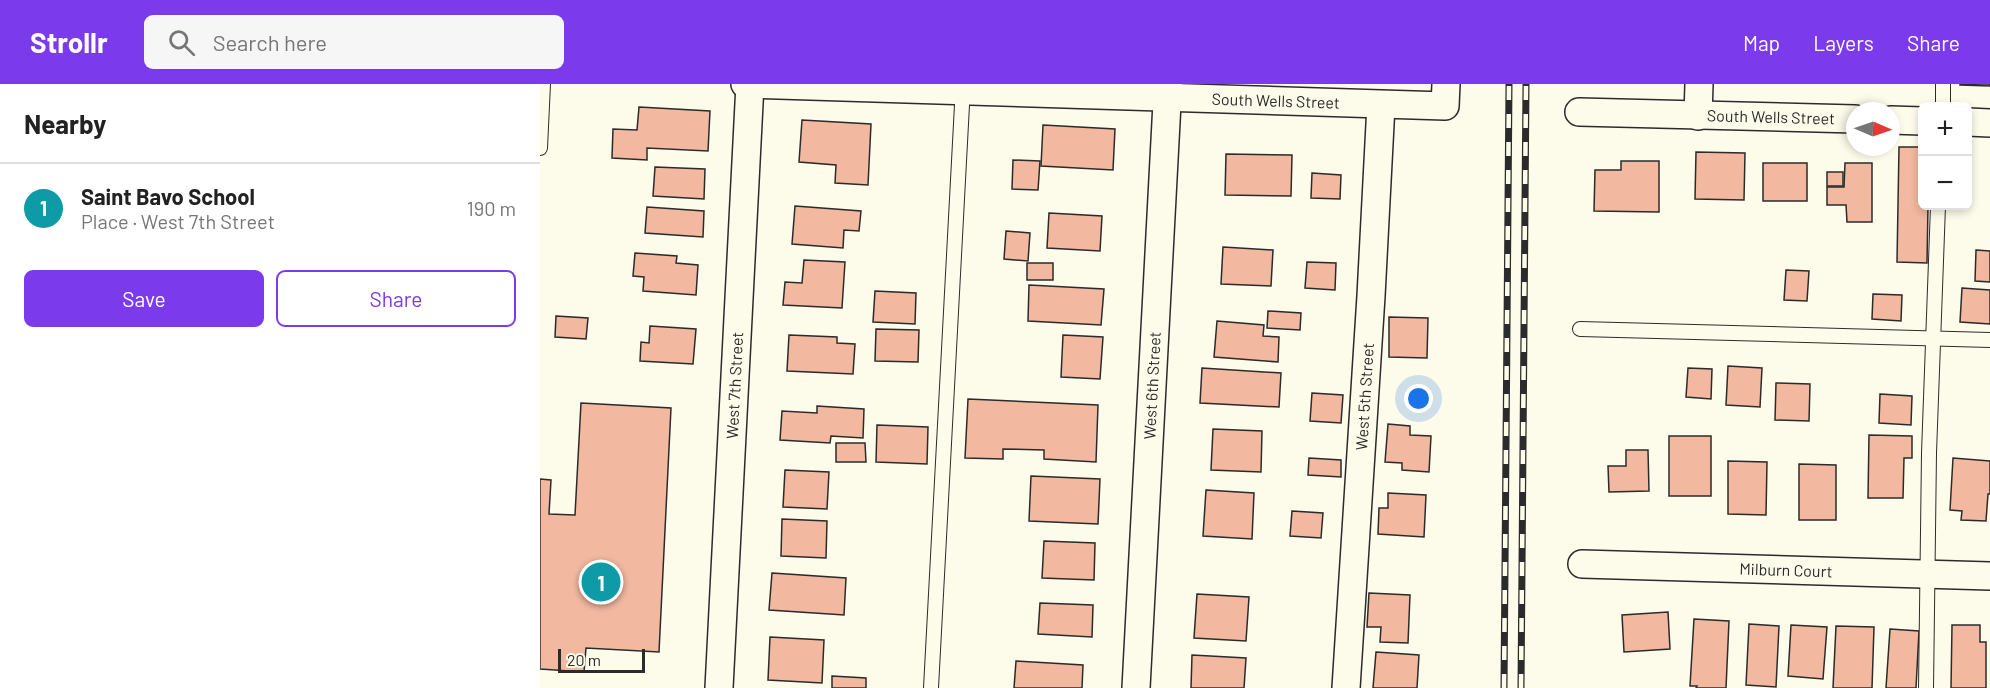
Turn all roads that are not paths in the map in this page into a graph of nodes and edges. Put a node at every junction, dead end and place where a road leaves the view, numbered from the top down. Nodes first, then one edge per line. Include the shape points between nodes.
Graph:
1 (543, 84) edge
2 (745, 84) edge
3 (750, 84) edge
4 (1699, 84) edge
5 (1943, 84) edge
6 (963, 87) edge
7 (1168, 91) edge
8 (1446, 95) edge
9 (1942, 102) edge
10 (1381, 105) junction
11 (1580, 112) dead end
12 (1698, 116) junction
13 (1846, 119) edge
14 (1900, 120) edge
15 (1918, 121) edge
16 (1972, 122) edge
17 (1990, 123) edge
18 (540, 147) edge
19 (1938, 210) edge
20 (1580, 329) dead end
21 (1932, 339) junction
22 (1990, 340) edge
23 (1582, 564) dead end
24 (1929, 574) junction
25 (1990, 576) edge
26 (719, 688) edge
27 (931, 688) edge
28 (1136, 688) edge
29 (1346, 688) edge
30 (1926, 688) edge

1 - 18 lane
2 - 3 street, South Wells Street
3 - 6 street, South Wells Street
3 - 26 street, West 7th Street
4 - 12 street
5 - 9 lane
6 - 7 street, South Wells Street
6 - 27 lane
7 - 10 street, South Wells Street
7 - 28 street, West 6th Street
8 - 10 street, South Wells Street
10 - 29 street, West 5th Street
11 - 12 street, South Wells Street
12 - 13 street, South Wells Street
14 - 15 street
16 - 17 street
19 - 21 lane
20 - 21 lane
21 - 22 lane
21 - 24 lane
23 - 24 street, Milburn Court
24 - 25 street, Milburn Court
24 - 30 lane

